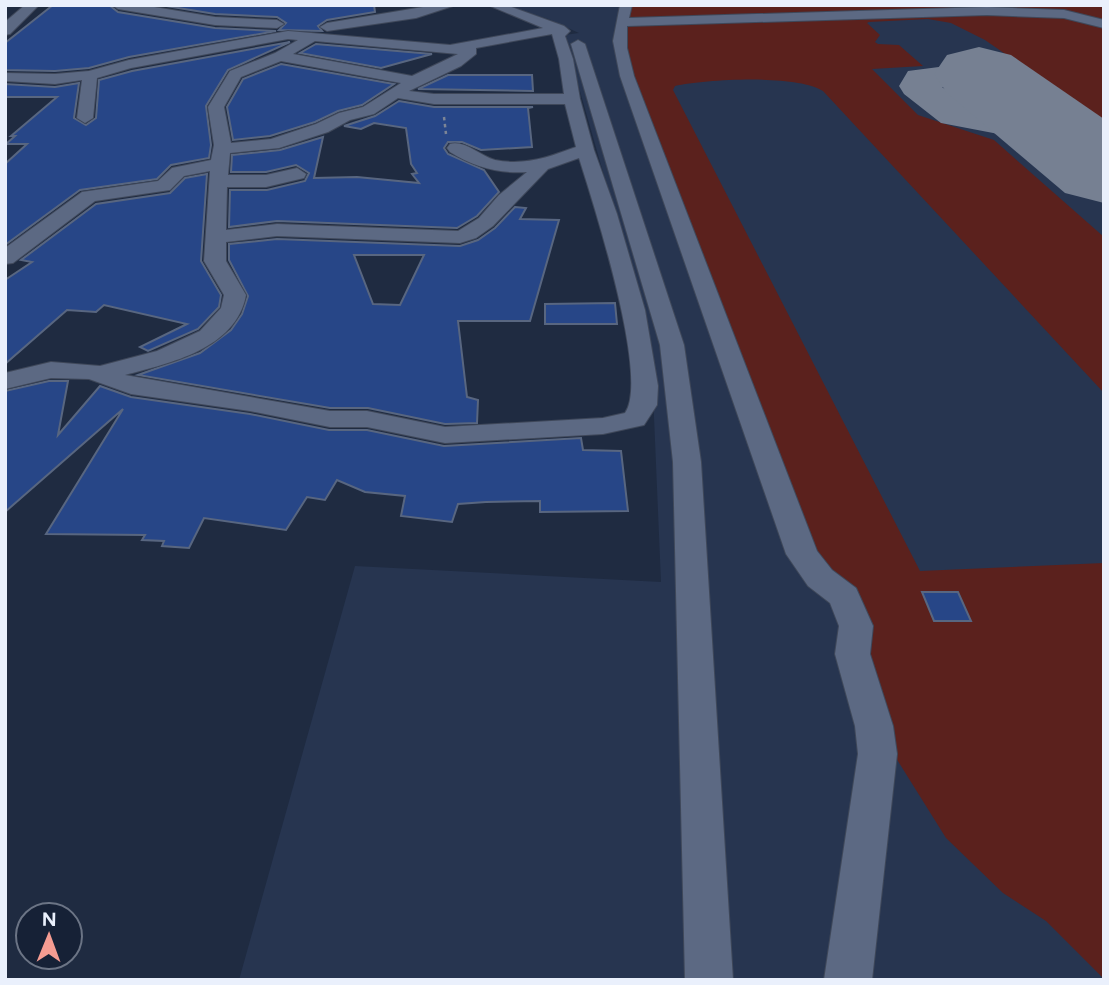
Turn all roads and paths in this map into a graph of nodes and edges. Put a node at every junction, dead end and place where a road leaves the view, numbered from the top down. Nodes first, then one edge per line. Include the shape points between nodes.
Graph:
1 (33, 5) edge
2 (118, 5) edge
3 (450, 5) edge
4 (494, 5) edge
5 (5, 8) edge
6 (623, 13) edge
7 (1104, 24) edge
8 (320, 26) junction
9 (561, 30) junction
10 (5, 31) edge
11 (454, 48) junction
12 (199, 51) junction
13 (280, 56) junction
14 (225, 67) junction
15 (90, 75) junction
16 (8, 80) edge
17 (414, 82) junction
18 (401, 94) junction
19 (572, 99) junction
20 (421, 108) joint
21 (85, 118) dead end
22 (456, 148) joint
23 (585, 150) junction
24 (220, 165) junction
25 (542, 165) junction
26 (297, 174) dead end
27 (215, 237) junction
28 (7, 256) edge
29 (100, 374) junction
30 (5, 381) edge
31 (709, 980) edge
32 (848, 980) edge

1 - 5 street
1 - 10 street
2 - 8 street via 215,21
3 - 8 street
4 - 9 street
6 - 7 street via 988,11 1064,14
6 - 32 street via 618,47 627,76 802,554 810,568 844,596 856,626 852,657 877,740 877,768
8 - 11 street
8 - 12 street
8 - 13 street
9 - 11 street
9 - 19 street via 558,38
9 - 31 street via 578,43 672,345 687,462
11 - 17 street via 471,51
12 - 14 street
12 - 15 street
13 - 14 street
13 - 17 street
14 - 24 street via 216,107
15 - 16 street
15 - 21 street
17 - 18 street
18 - 19 street via 434,99
18 - 20 street
18 - 24 street via 368,111
19 - 23 street
20 - 22 path via 446,118 446,134 454,137
22 - 25 street via 498,167
23 - 25 street
23 - 29 street via 633,310 645,386 644,405 634,419 603,426 445,435 367,419 330,419 131,386
24 - 26 street via 266,181
24 - 27 street
24 - 28 street via 178,172 163,186 89,196
25 - 27 street via 486,222 460,237 277,230
27 - 29 street via 215,261 234,295 232,310 209,337 166,356
29 - 30 street via 51,370

